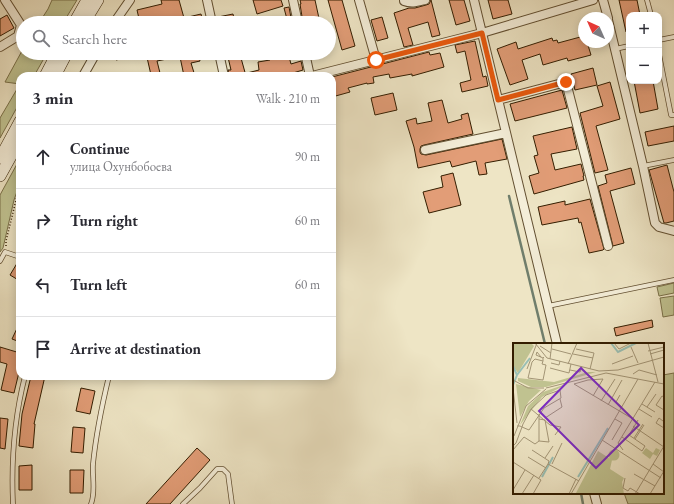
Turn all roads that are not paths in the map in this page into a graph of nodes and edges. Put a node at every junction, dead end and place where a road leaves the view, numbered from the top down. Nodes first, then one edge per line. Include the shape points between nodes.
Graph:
1 (4, 0) edge
2 (87, 0) edge
3 (98, 0) edge
4 (130, 0) edge
5 (207, 0) edge
6 (293, 0) edge
7 (360, 0) edge
8 (404, 0) edge
9 (425, 0) edge
10 (474, 0) edge
11 (593, 0) edge
12 (603, 0) edge
13 (647, 0) edge
14 (606, 12) edge
15 (649, 12) edge
16 (78, 16) edge
17 (88, 16) edge
18 (119, 16) edge
19 (210, 16) edge
20 (296, 16) edge
21 (16, 18) edge
22 (482, 33) junction
23 (16, 37) edge
24 (674, 37) edge
25 (662, 39) edge
26 (614, 45) edge
27 (0, 47) edge
28 (626, 47) edge
29 (615, 49) junction
30 (53, 60) edge
31 (64, 60) edge
32 (92, 60) edge
33 (221, 60) edge
34 (307, 60) edge
35 (376, 60) junction
36 (662, 70) edge
37 (46, 72) edge
38 (57, 72) edge
39 (85, 72) edge
40 (223, 72) edge
41 (310, 72) edge
42 (327, 72) edge
43 (498, 100) junction
44 (674, 115) edge
45 (16, 128) edge
46 (506, 133) junction
47 (16, 147) edge
48 (425, 150) dead end
49 (0, 158) edge
50 (674, 160) edge
51 (643, 166) junction
52 (0, 176) edge
53 (674, 231) edge
54 (608, 246) dead end
55 (16, 256) edge
56 (0, 261) edge
57 (674, 280) edge
58 (548, 306) junction
59 (557, 343) edge
60 (24, 380) edge
61 (108, 380) edge
62 (594, 494) edge
63 (13, 504) edge
64 (91, 504) edge
65 (183, 504) edge
66 (232, 504) edge
67 (597, 504) edge

1 - 21 street
2 - 16 main road
3 - 17 main road
4 - 18 street
5 - 19 street
6 - 20 street
7 - 35 street
8 - 9 street via 414,3
10 - 22 street
11 - 22 street
12 - 14 street
13 - 15 lane
22 - 35 street
22 - 43 street
23 - 27 street
24 - 25 lane
26 - 29 street
28 - 29 lane
29 - 51 street
30 - 37 main road
31 - 38 main road
32 - 39 street
33 - 40 street
34 - 41 street
35 - 42 street
36 - 44 lane via 671,116
43 - 46 street
43 - 54 street via 566,82
45 - 49 main road
46 - 48 street
46 - 58 street
47 - 52 main road
50 - 51 lane
51 - 53 street via 655,223 659,227
55 - 56 lane via 5,252
57 - 58 lane
58 - 59 street
60 - 63 lane via 16,414 13,447
61 - 64 lane via 97,430
62 - 67 street
65 - 66 lane via 217,469 223,469 228,474

